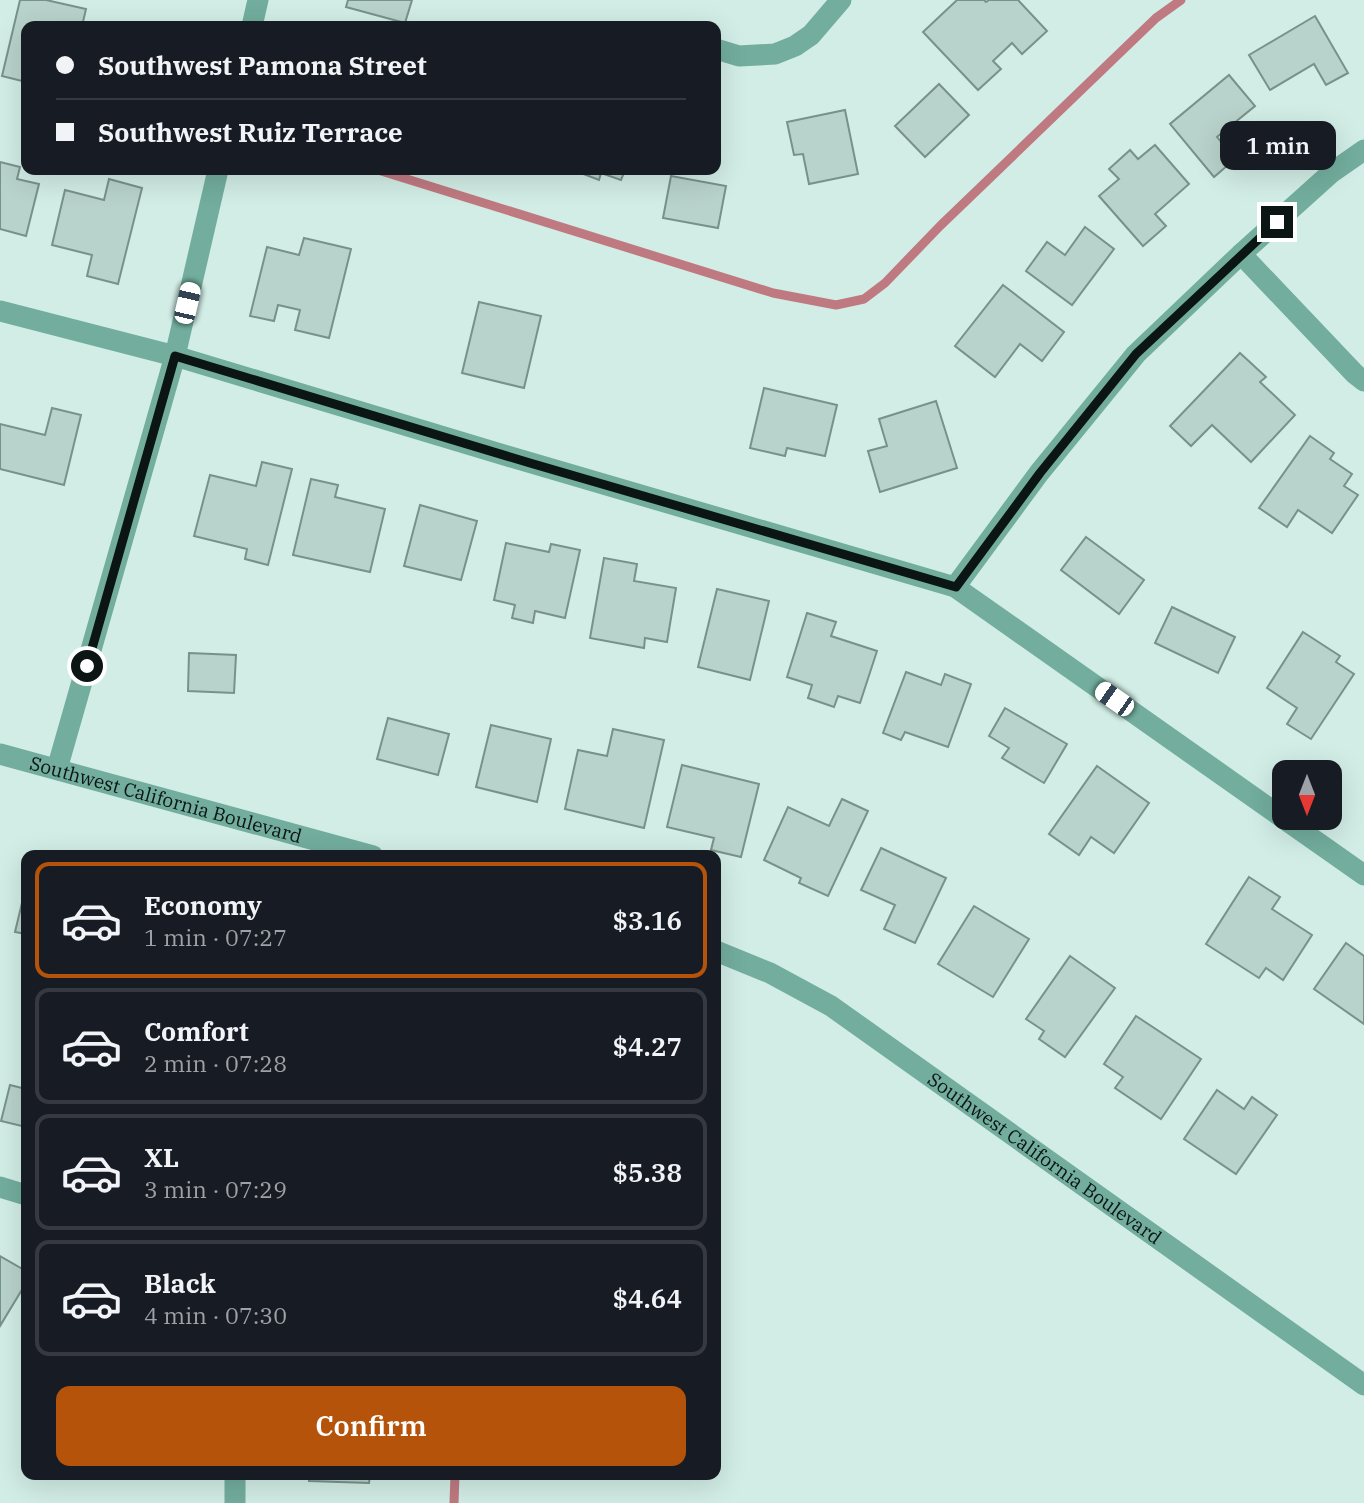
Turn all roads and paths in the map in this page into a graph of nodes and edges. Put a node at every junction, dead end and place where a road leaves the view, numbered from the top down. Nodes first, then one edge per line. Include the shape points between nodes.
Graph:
1 (258, 0) edge
2 (841, 0) edge
3 (253, 21) edge
4 (721, 51) edge
5 (1364, 150) edge
6 (217, 175) edge
7 (1241, 254) junction
8 (0, 311) edge
9 (175, 356) junction
10 (1364, 381) edge
11 (956, 587) junction
12 (0, 754) edge
13 (57, 769) junction
14 (351, 850) edge
15 (1364, 875) edge
16 (721, 953) edge
17 (0, 1187) edge
18 (21, 1193) edge
19 (1364, 1385) edge
20 (235, 1480) edge
21 (235, 1503) edge

1 - 3 street
2 - 4 street via 811,35 795,46 775,54 739,56
5 - 7 street via 1331,173
6 - 9 street
7 - 10 street
7 - 11 street via 1136,354
8 - 9 street
9 - 11 street
9 - 13 street
11 - 15 street
12 - 13 street, Southwest California Boulevard
13 - 14 street, Southwest California Boulevard
16 - 19 street, Southwest California Boulevard via 831,1006
17 - 18 street
20 - 21 street

